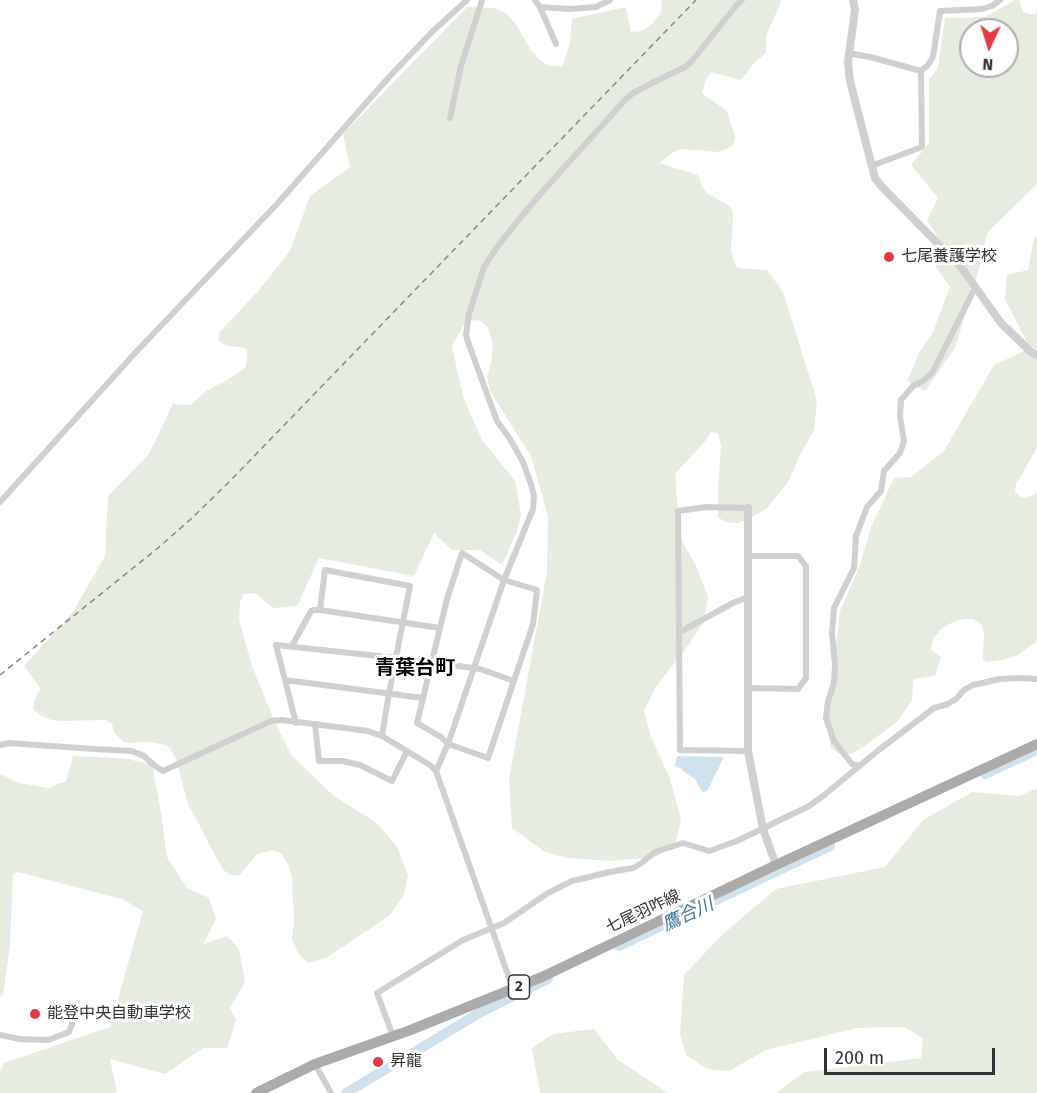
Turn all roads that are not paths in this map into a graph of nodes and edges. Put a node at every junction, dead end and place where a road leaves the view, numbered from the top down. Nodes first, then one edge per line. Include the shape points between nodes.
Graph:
1 (467, 0) edge
2 (482, 0) edge
3 (535, 0) edge
4 (610, 0) edge
5 (742, 0) edge
6 (853, 0) edge
7 (1000, 0) edge
8 (540, 7) junction
9 (556, 44) dead end
10 (848, 53) junction
11 (921, 71) junction
12 (450, 118) dead end
13 (871, 166) junction
14 (975, 288) junction
15 (1037, 355) edge
16 (0, 501) edge
17 (748, 508) joint
18 (748, 556) junction
19 (504, 580) junction
20 (748, 597) junction
21 (320, 609) junction
22 (403, 623) junction
23 (440, 628) junction
24 (680, 632) junction
25 (292, 646) junction
26 (396, 658) junction
27 (431, 662) junction
28 (474, 668) junction
29 (1037, 679) edge
30 (285, 680) junction
31 (514, 681) junction
32 (748, 688) junction
33 (389, 693) junction
34 (423, 698) junction
35 (297, 723) junction
36 (315, 724) junction
37 (382, 736) junction
38 (0, 744) edge
39 (448, 744) junction
40 (1037, 744) edge
41 (407, 751) junction
42 (748, 751) junction
43 (860, 766) junction
44 (436, 771) junction
45 (763, 829) junction
46 (776, 865) junction
47 (491, 928) junction
48 (513, 990) junction
49 (72, 1014) dead end
50 (0, 1035) edge
51 (393, 1036) junction
52 (315, 1064) junction
53 (256, 1093) edge
54 (331, 1093) edge

1 - 16 street via 389,77 277,204
2 - 12 street
3 - 8 street
4 - 8 street via 596,7
5 - 19 street via 691,62 625,100 535,200 484,267 466,335 491,409 523,462 534,495 533,509
6 - 10 street
7 - 11 street via 982,9 940,11 933,57
8 - 9 street
10 - 11 street
10 - 13 street via 850,81
11 - 13 street via 922,147
13 - 14 street via 882,187 961,267
14 - 15 street via 1001,323
14 - 43 street via 932,374 913,386 901,400 904,441 900,453 884,471 881,491 867,507 856,536 854,568 834,609 834,683 826,718 834,741 852,764
17 - 18 street
17 - 24 street via 706,507 678,512
18 - 20 street
18 - 32 street via 798,556 806,566 806,678 798,689
19 - 23 street via 462,553
19 - 28 street
19 - 31 street via 537,590 533,624
20 - 24 street
20 - 32 street
21 - 22 street
21 - 22 street via 325,570 410,586
21 - 25 street via 310,611
22 - 23 street
22 - 26 street
23 - 27 street
24 - 42 street via 680,750
25 - 26 street
25 - 30 street via 276,645
26 - 33 street
27 - 28 street
27 - 34 street
28 - 31 street
28 - 39 street
29 - 43 street via 1000,679 973,685 948,704 934,708
30 - 33 street
30 - 35 street
31 - 39 street via 488,758
32 - 42 street
33 - 34 street
33 - 37 street
34 - 39 street via 417,723
35 - 36 street
35 - 38 street via 271,721 163,771 132,751
36 - 37 street
36 - 41 street via 319,761 360,765 392,781
37 - 41 street
39 - 44 street
40 - 46 main road, 七尾羽咋線 / 2
41 - 44 street
42 - 45 street
43 - 45 street via 809,806
44 - 47 street
45 - 46 street
45 - 47 street via 712,851 683,843 655,852 633,868 572,881
46 - 48 main road, 七尾羽咋線 / 2
47 - 48 street
47 - 51 street via 463,939 378,993
48 - 51 main road, 七尾羽咋線 / 2
49 - 50 street via 69,1032 48,1040
51 - 52 main road, 七尾羽咋線 / 2
52 - 53 main road, 七尾羽咋線 / 2
52 - 54 street

